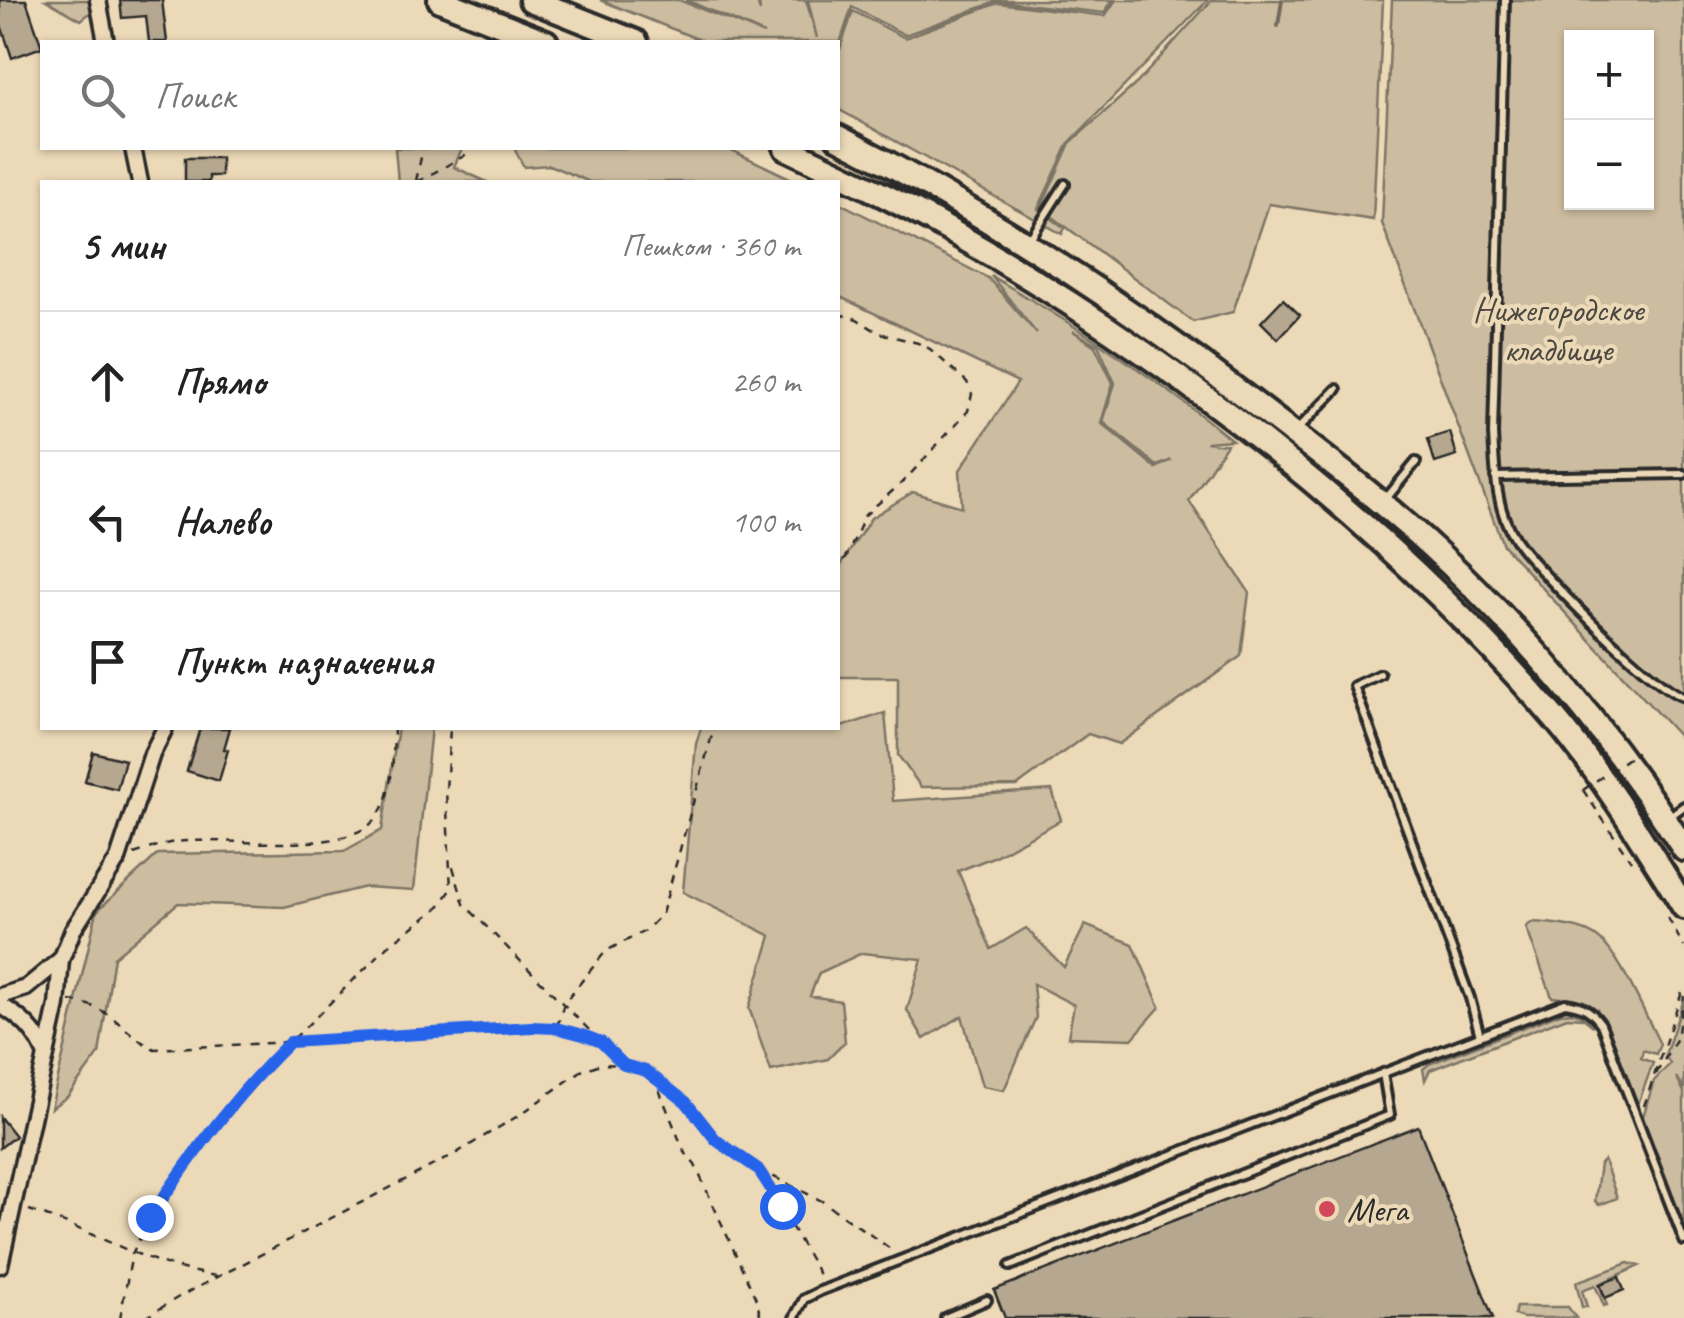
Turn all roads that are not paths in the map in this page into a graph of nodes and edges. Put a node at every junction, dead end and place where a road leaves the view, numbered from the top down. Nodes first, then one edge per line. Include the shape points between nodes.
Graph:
1 (98, 0) edge
2 (440, 0) edge
3 (531, 0) edge
4 (1505, 0) edge
5 (106, 40) edge
6 (541, 40) edge
7 (631, 40) edge
8 (840, 138) edge
9 (133, 150) edge
10 (790, 150) edge
11 (140, 180) edge
12 (1065, 184) dead end
13 (1026, 244) junction
14 (1337, 389) dead end
15 (1294, 434) junction
16 (1416, 462) dead end
17 (1684, 474) edge
18 (1495, 477) junction
19 (1382, 504) junction
20 (1380, 674) dead end
21 (1684, 697) edge
22 (164, 730) edge
23 (1675, 812) edge
24 (1684, 849) edge
25 (1676, 912) edge
26 (61, 960) junction
27 (0, 996) edge
28 (0, 1005) edge
29 (1480, 1036) junction
30 (45, 1054) junction
31 (1382, 1073) junction
32 (1684, 1241) edge
33 (0, 1264) edge
34 (1010, 1266) dead end
35 (987, 1300) dead end
36 (794, 1318) edge
37 (945, 1318) edge

1 - 5 street
2 - 6 main road
3 - 7 main road
4 - 18 lane
8 - 13 main road
9 - 11 street
10 - 25 main road via 948,230 1080,310 1296,470 1411,568 1557,722 1638,833
12 - 13 lane
13 - 15 main road
14 - 15 lane
15 - 19 main road
16 - 19 lane
17 - 18 lane
18 - 21 lane via 1514,538 1650,678
19 - 23 main road via 1543,662
20 - 29 lane via 1354,686
22 - 26 street via 118,859
23 - 24 main road
26 - 27 street via 26,988
26 - 30 street
28 - 30 street via 26,1022
29 - 31 lane
29 - 32 lane via 1565,1003 1593,1013
30 - 33 street
31 - 34 lane via 1390,1115
31 - 36 lane via 827,1289 804,1300
35 - 37 lane

